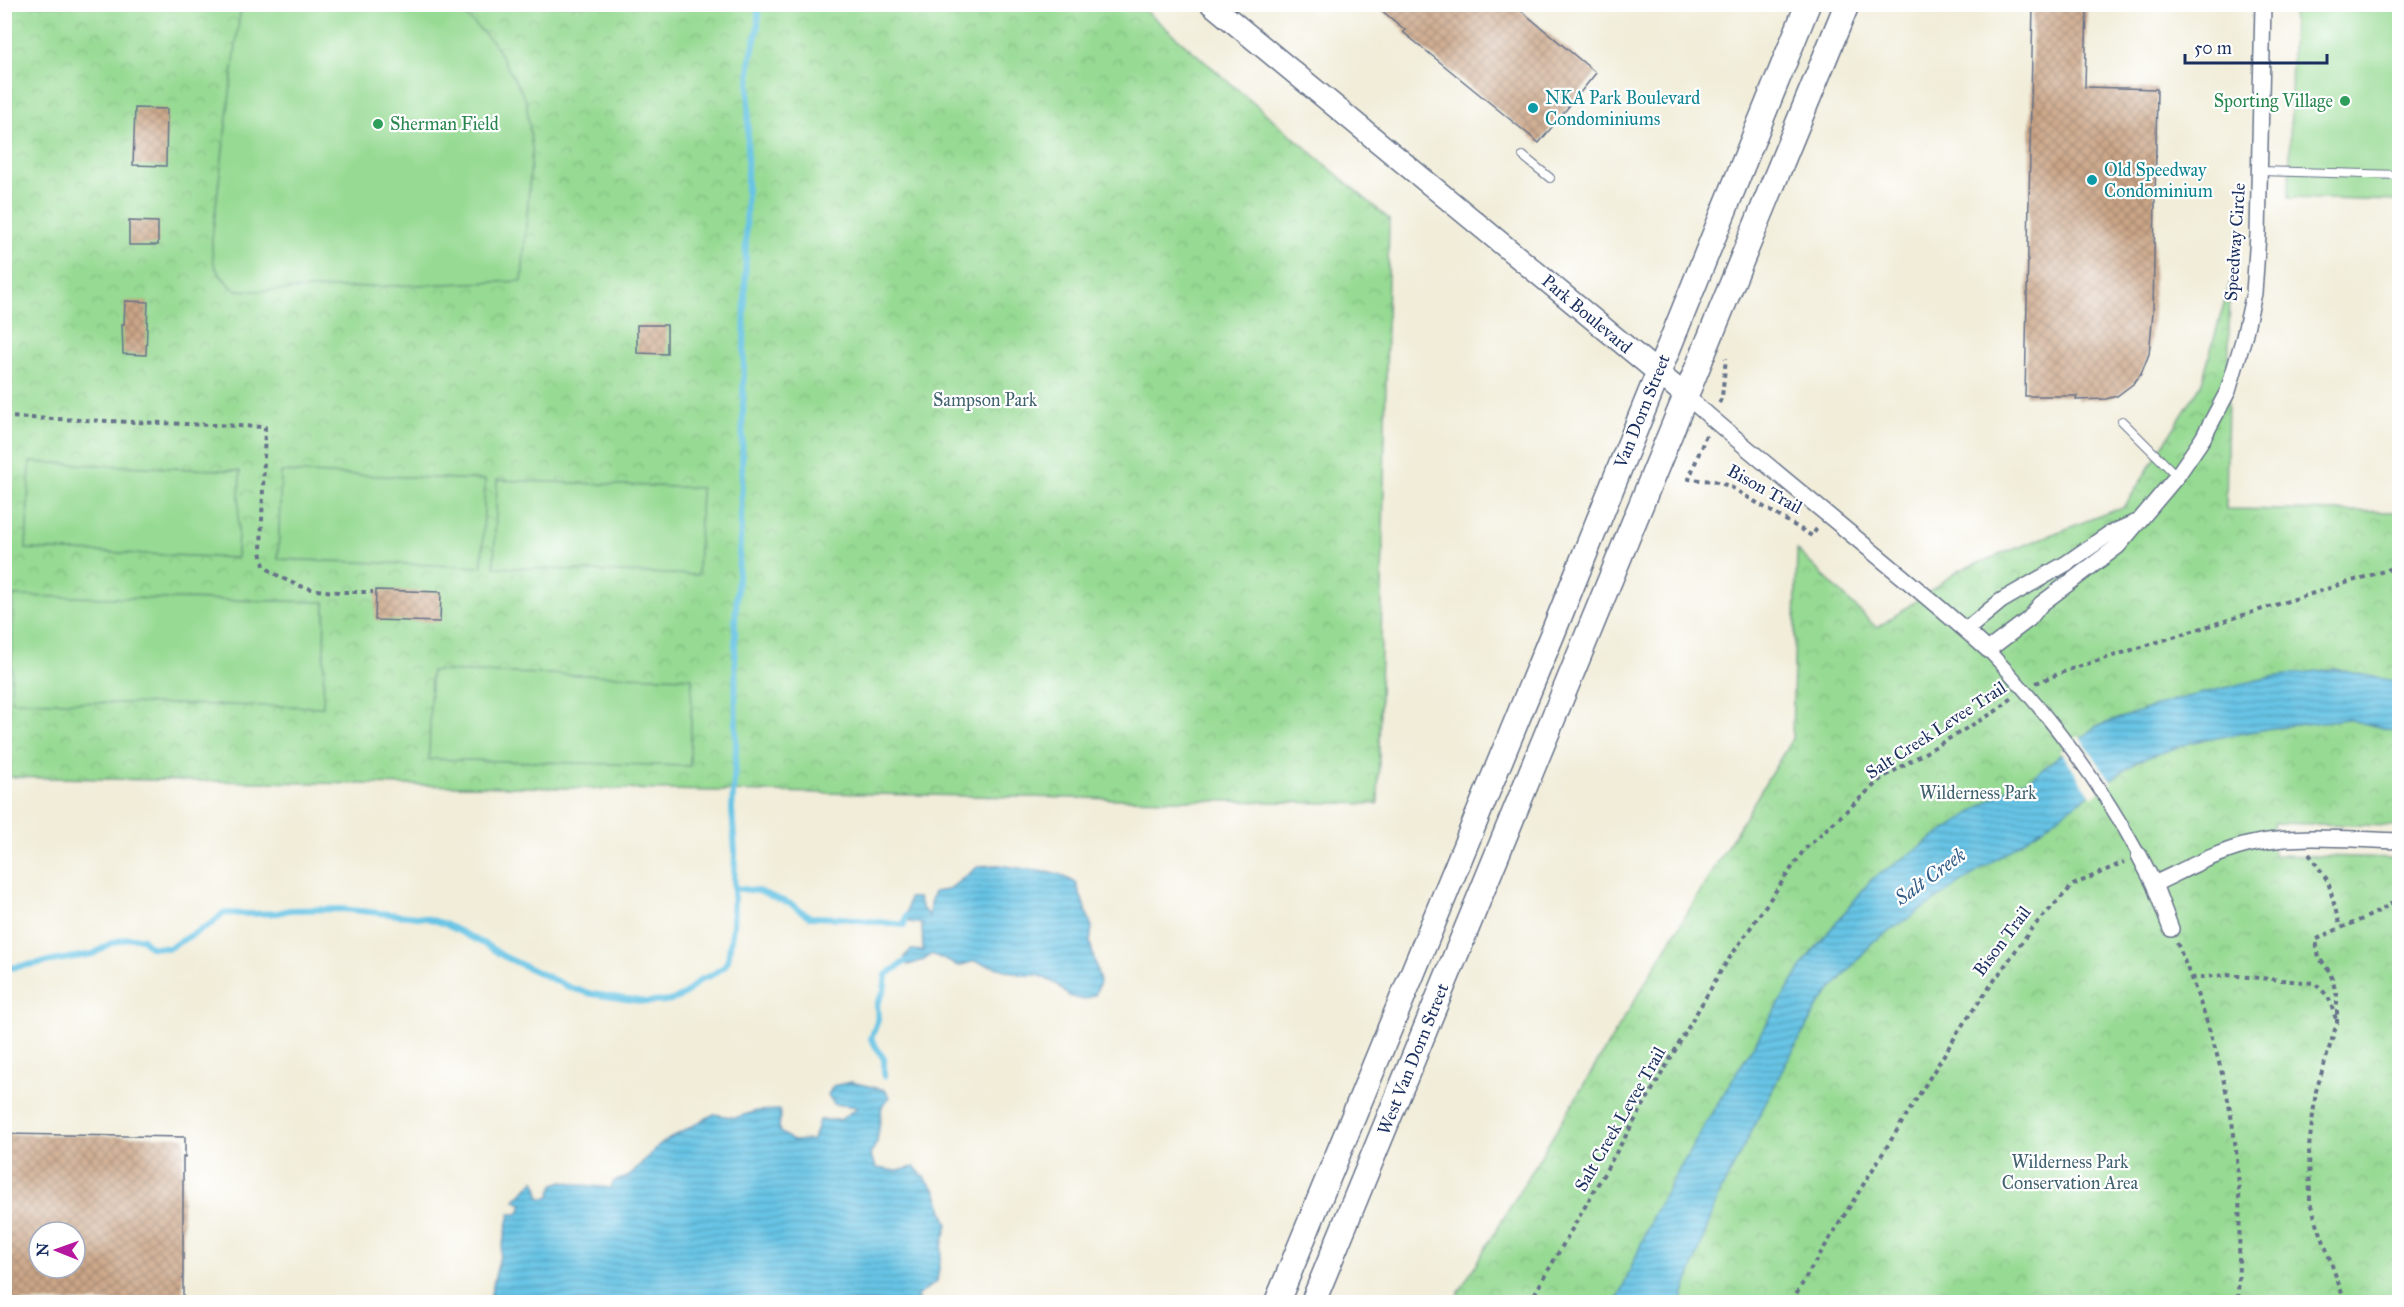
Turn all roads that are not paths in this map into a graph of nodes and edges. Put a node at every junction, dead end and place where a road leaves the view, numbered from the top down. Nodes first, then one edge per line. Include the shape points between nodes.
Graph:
1 (1211, 4) edge
2 (1808, 4) edge
3 (1847, 4) edge
4 (2263, 4) edge
5 (1523, 156) dead end
6 (2259, 171) junction
7 (2400, 175) edge
8 (1550, 178) dead end
9 (1657, 373) junction
10 (1685, 395) junction
11 (2122, 421) dead end
12 (2177, 476) junction
13 (2136, 522) junction
14 (1966, 630) junction
15 (1988, 650) junction
16 (1513, 816) joint
17 (1477, 818) joint
18 (2400, 841) edge
19 (2136, 849) joint
20 (2154, 884) junction
21 (2171, 928) road end
22 (1277, 1302) edge
23 (1313, 1302) edge

1 - 9 main road, Park Boulevard
2 - 9 main road, Van Dorn Street
3 - 10 main road, Van Dorn Street
4 - 6 street, Speedway Circle
5 - 8 lane
6 - 7 lane
6 - 12 street, Speedway Circle via 2254,293 2244,337 2228,391
9 - 10 main road, Park Boulevard
9 - 17 main road, Van Dorn Street
10 - 14 street, Park Boulevard
10 - 16 main road, Van Dorn Street
11 - 12 lane
12 - 13 street, Speedway Circle
13 - 14 street, Speedway Circle via 2109,534 2001,601
13 - 15 street, Speedway Circle via 2118,546
14 - 15 street, Park Boulevard
15 - 19 street via 2024,688 2086,769
16 - 23 main road, West Van Dorn Street
17 - 22 main road, West Van Dorn Street
18 - 20 street via 2301,840 2248,845 2218,854
19 - 20 street
20 - 21 street

